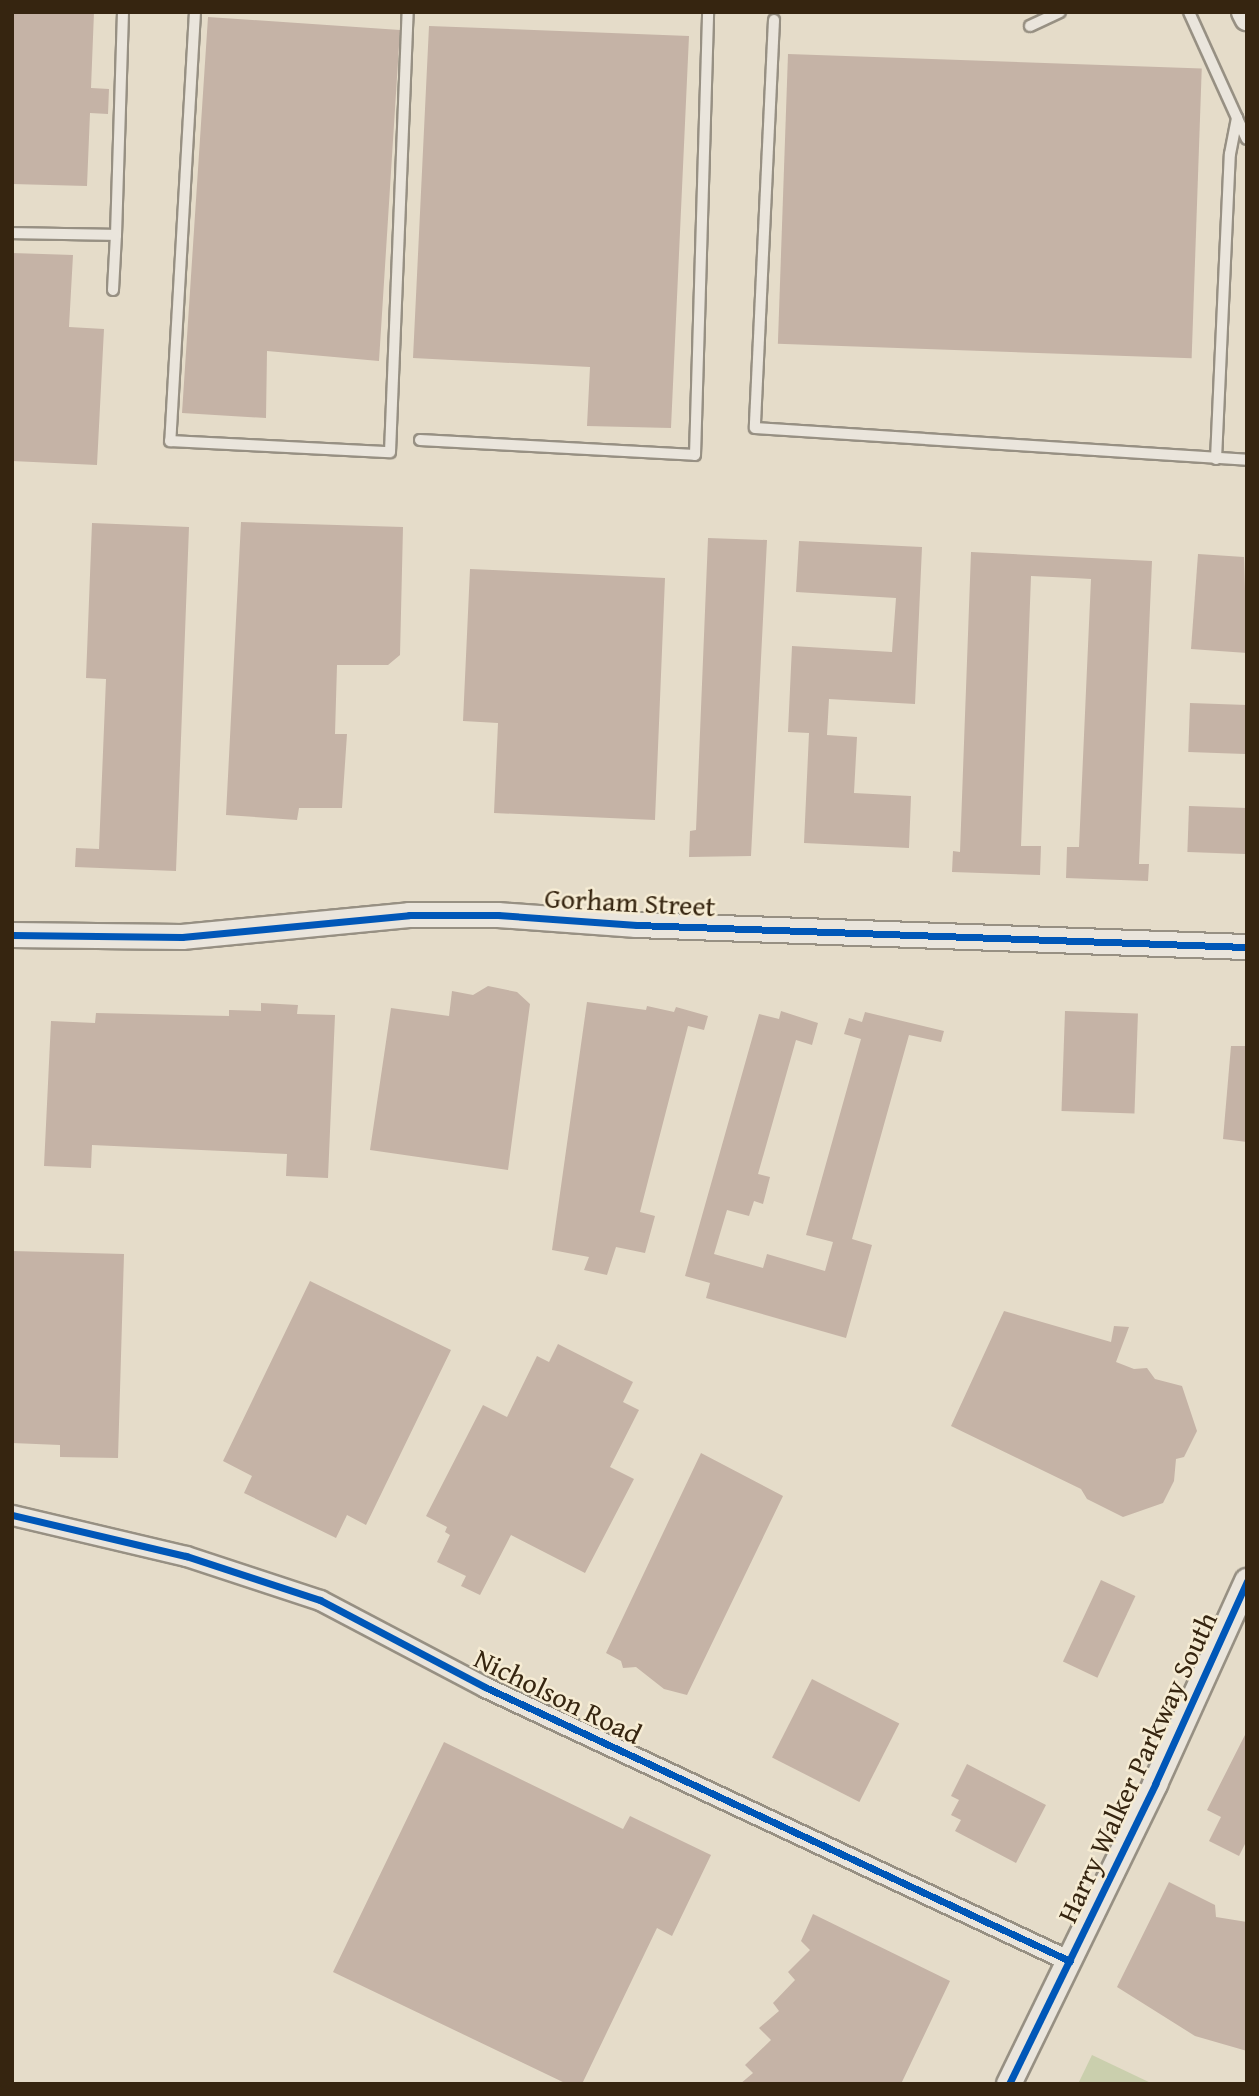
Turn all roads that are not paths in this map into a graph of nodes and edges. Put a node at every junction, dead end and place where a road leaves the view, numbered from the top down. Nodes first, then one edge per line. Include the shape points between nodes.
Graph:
1 (123, 12) edge
2 (195, 12) edge
3 (408, 12) edge
4 (708, 12) edge
5 (1060, 12) edge
6 (1189, 12) edge
7 (1244, 12) edge
8 (1247, 18) edge
9 (774, 20) dead end
10 (1030, 26) dead end
11 (1237, 118) junction
12 (1247, 139) edge
13 (12, 233) edge
14 (116, 235) junction
15 (113, 290) dead end
16 (420, 440) dead end
17 (1216, 458) junction
18 (1247, 460) edge
19 (12, 935) edge
20 (1247, 947) edge
21 (12, 1514) edge
22 (1247, 1581) edge
23 (1069, 1961) junction
24 (1009, 2084) edge

1 - 14 lane
2 - 3 lane via 170,441 390,452
4 - 16 lane via 695,455
5 - 10 lane
6 - 11 lane
7 - 8 street
9 - 17 lane via 755,428
11 - 12 lane
11 - 17 lane via 1230,154
13 - 14 lane
14 - 15 lane
17 - 18 lane
19 - 20 street, Gorham Street via 182,937 409,915 498,915 637,925
21 - 23 street, Nicholson Road via 186,1556 320,1600 485,1687
22 - 23 street, Harry Walker Parkway South
23 - 24 street, Harry Walker Parkway South

